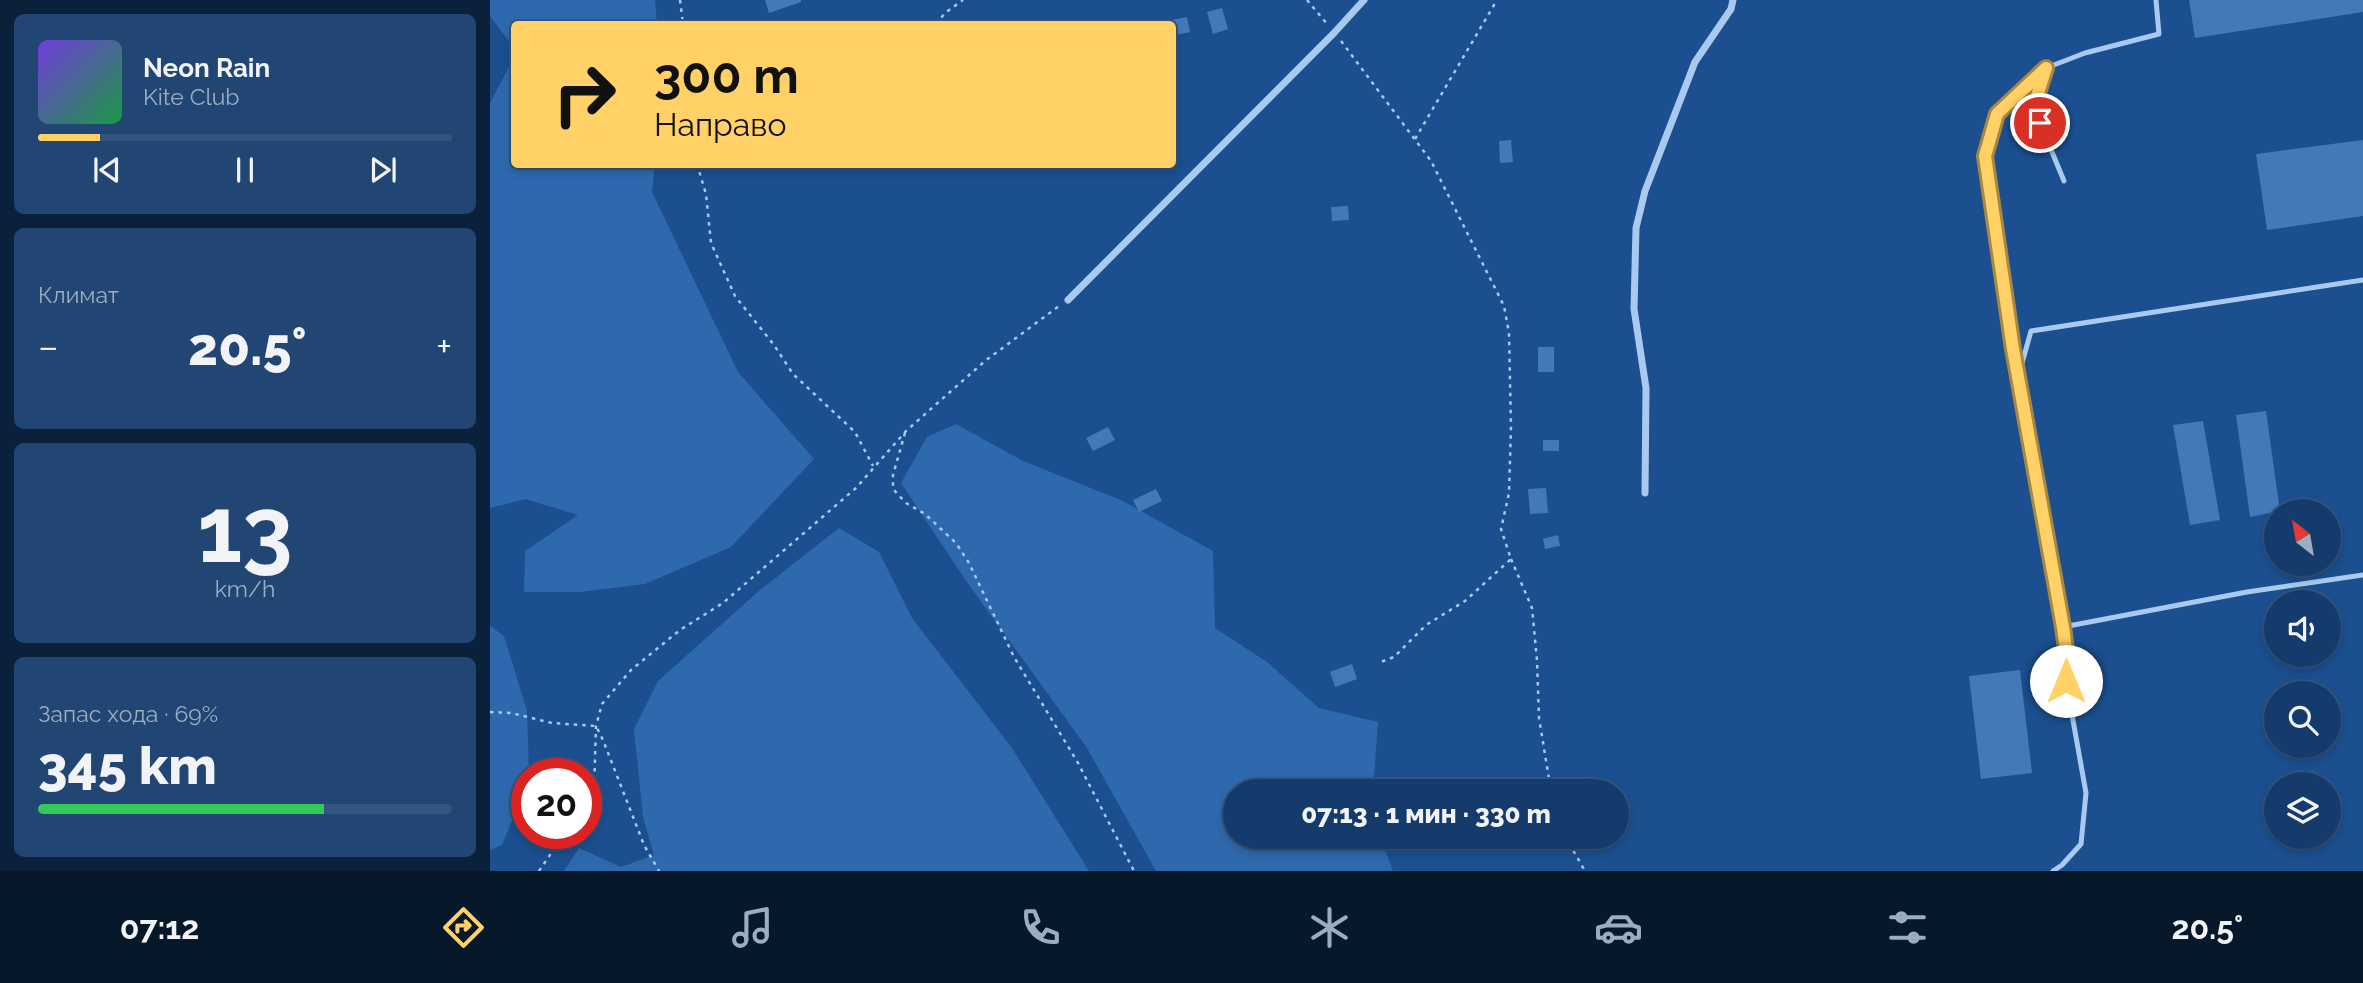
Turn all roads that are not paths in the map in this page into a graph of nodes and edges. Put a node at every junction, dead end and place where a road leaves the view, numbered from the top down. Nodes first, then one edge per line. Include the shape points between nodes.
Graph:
1 (1364, 0) edge
2 (1733, 0) edge
3 (2156, 0) edge
4 (2046, 68) junction
5 (2064, 181) dead end
6 (2363, 280) edge
7 (1068, 300) road end
8 (2019, 374) junction
9 (1646, 493) dead end
10 (2363, 575) edge
11 (2063, 627) junction
12 (2053, 871) edge

1 - 7 street
2 - 9 street via 1695,62 1645,191 1636,228 1634,309 1646,388
3 - 4 lane via 2159,34
4 - 5 lane via 2037,96 2040,123
4 - 8 lane via 1997,114 1985,156
6 - 8 lane via 2031,331
8 - 11 lane
10 - 11 lane
11 - 12 lane via 2066,681 2086,793 2081,844

